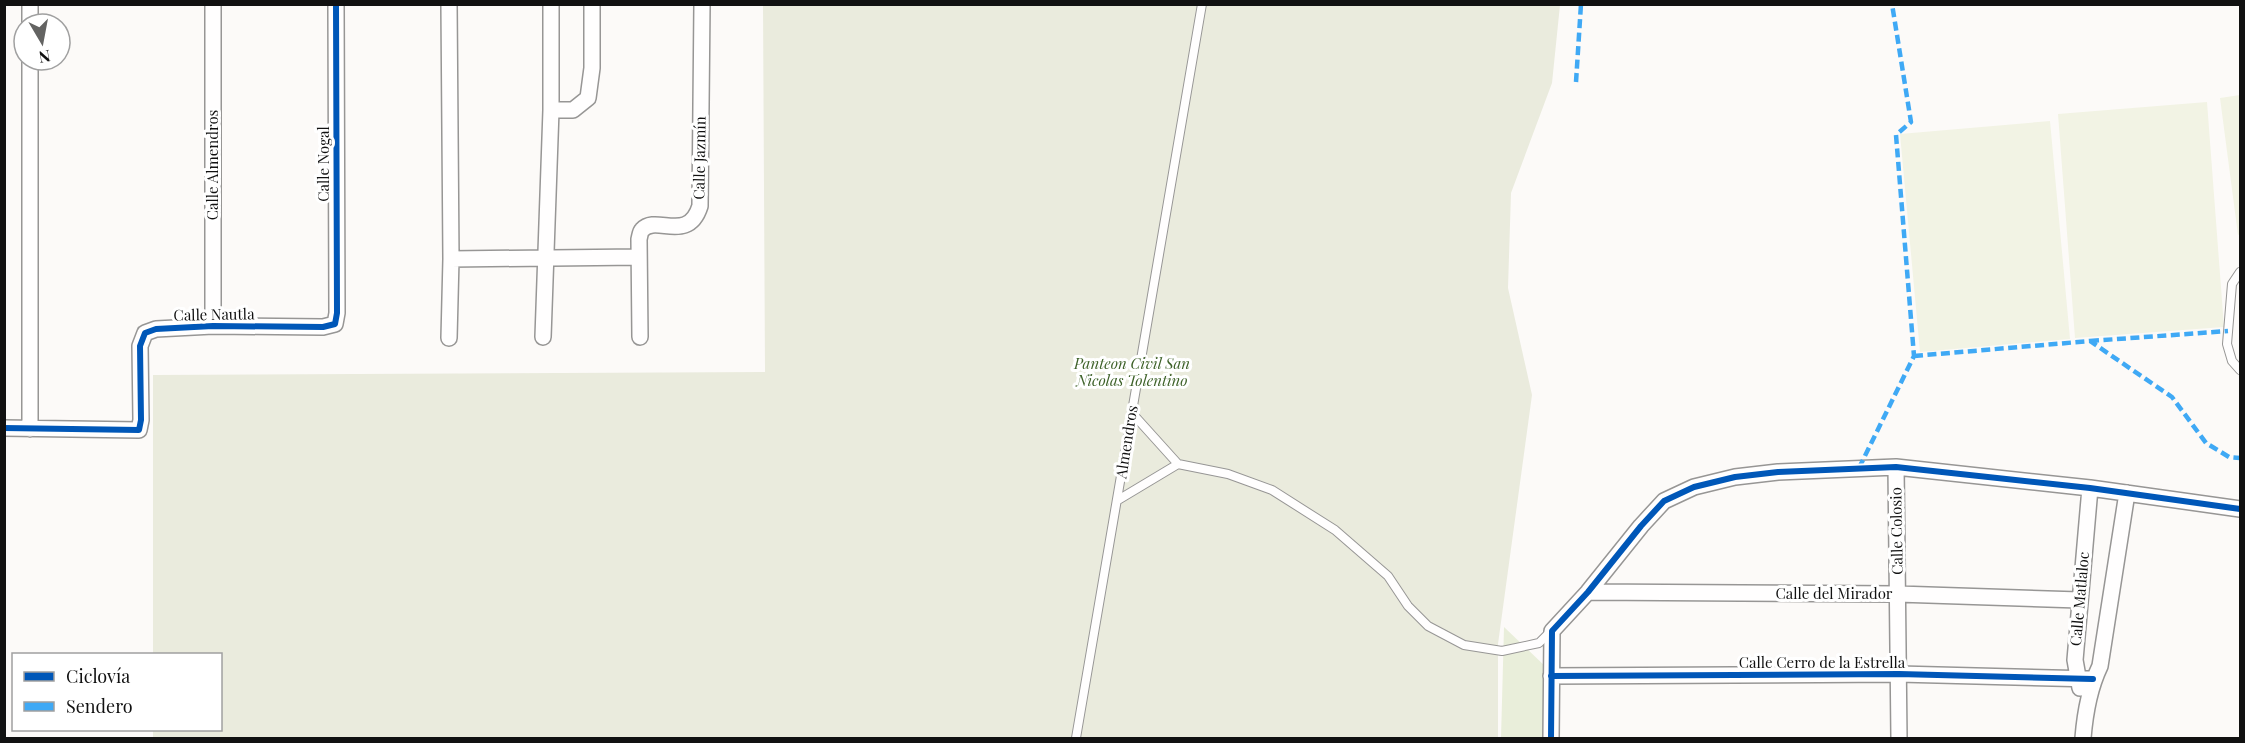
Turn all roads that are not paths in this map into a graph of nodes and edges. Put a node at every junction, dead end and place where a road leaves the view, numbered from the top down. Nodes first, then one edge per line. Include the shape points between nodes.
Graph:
1 (213, 4) edge
2 (336, 4) edge
3 (450, 4) edge
4 (551, 4) edge
5 (592, 4) edge
6 (702, 4) edge
7 (1202, 4) edge
8 (30, 72) edge
9 (551, 110) junction
10 (639, 257) junction
11 (546, 258) junction
12 (451, 259) junction
13 (2241, 272) edge
14 (335, 324) joint
15 (213, 326) junction
16 (543, 337) dead end
17 (640, 337) dead end
18 (449, 338) dead end
19 (2241, 370) edge
20 (1132, 413) junction
21 (4, 429) edge
22 (30, 429) junction
23 (1178, 464) junction
24 (1896, 467) junction
25 (2090, 488) junction
26 (2127, 493) junction
27 (1118, 500) junction
28 (2241, 509) edge
29 (1588, 592) junction
30 (1898, 594) junction
31 (2079, 600) junction
32 (1552, 631) junction
33 (1899, 674) junction
34 (1551, 676) junction
35 (2086, 678) junction
36 (1076, 738) edge
37 (1551, 738) edge
38 (1899, 738) edge
39 (2083, 738) edge

1 - 15 street, Calle Almendros
2 - 14 street, Calle Nogal
3 - 12 street
4 - 9 street
5 - 9 street via 588,98 573,110
6 - 10 street, Calle Jazmín via 700,206 696,218 686,225 649,226 642,230
7 - 20 lane, Almendros
8 - 22 street
9 - 11 street
10 - 11 street
10 - 17 street, Calle Jazmín
11 - 12 street
11 - 16 street
12 - 18 street
13 - 19 lane via 2232,284 2227,344 2232,361
14 - 15 street, Calle Nautla
15 - 22 street, Calle Nautla via 145,333 140,346 139,429
20 - 23 lane
20 - 27 lane, Almendros
21 - 22 street, Calle Nautla
23 - 27 lane
23 - 32 lane via 1228,474 1272,490 1335,530 1388,576 1408,606 1428,626 1464,645 1502,651 1539,643
24 - 25 street
24 - 29 street via 1778,472 1694,487 1664,501
24 - 30 street, Calle Colosio
25 - 26 street
25 - 31 street, Calle Matlaloc
26 - 28 street
26 - 35 street, Calle Matlaloc via 2100,666
27 - 36 lane, Almendros
29 - 30 street, Calle del Mirador
29 - 32 street
30 - 31 street, Calle del Mirador
30 - 33 street, Calle Colosio
31 - 35 street, Calle Matlaloc via 2075,660
32 - 34 street
33 - 34 street, Calle Cerro de la Estrella
33 - 35 street, Calle Cerro de la Estrella
33 - 38 street, Calle Colosio
34 - 37 street
35 - 39 street, Calle Matlaloc

